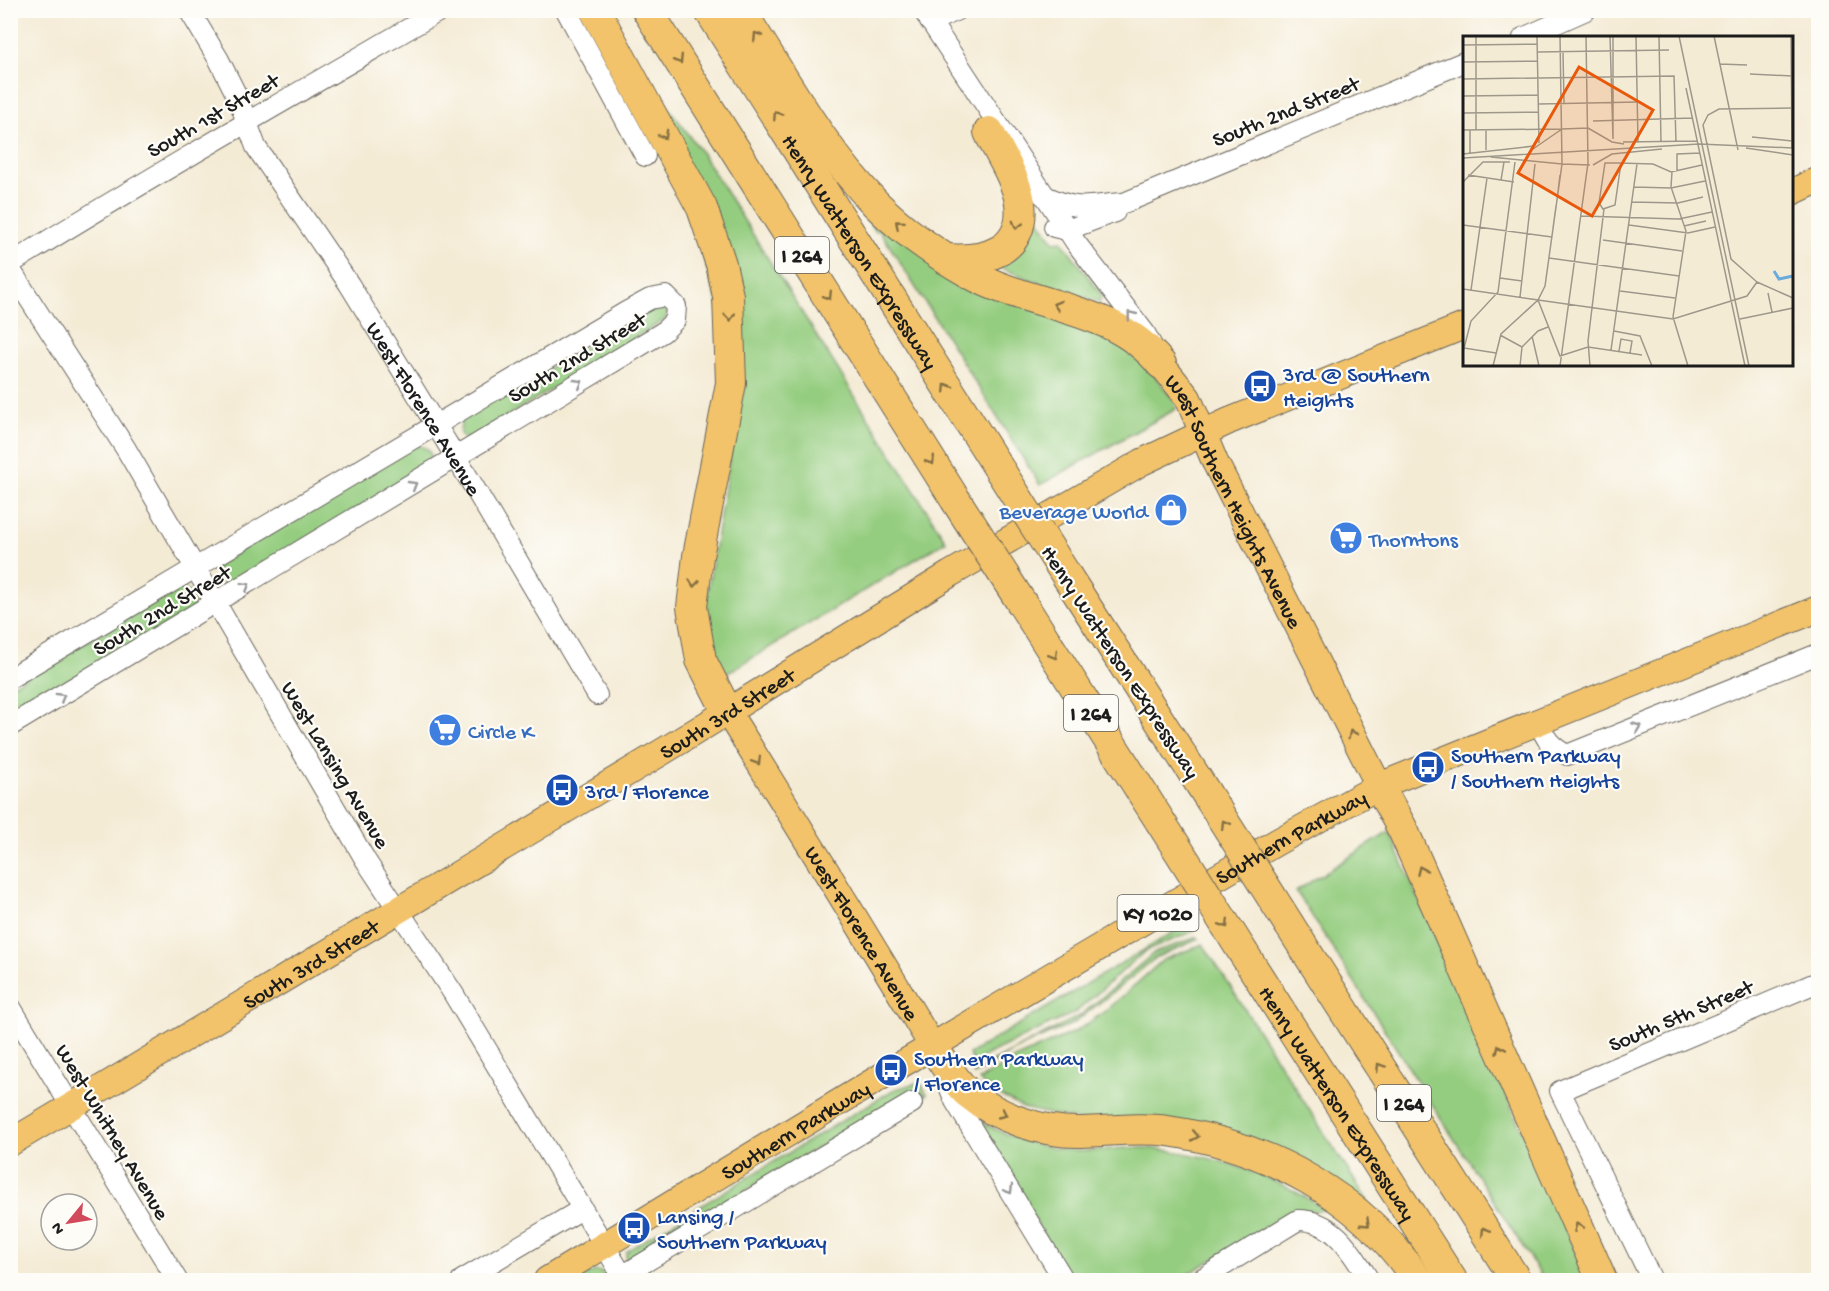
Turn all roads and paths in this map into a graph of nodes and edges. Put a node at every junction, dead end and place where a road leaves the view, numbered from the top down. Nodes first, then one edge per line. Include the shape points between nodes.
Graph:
1 (189, 10) edge
2 (441, 10) edge
3 (566, 10) edge
4 (595, 10) edge
5 (647, 10) edge
6 (710, 10) edge
7 (740, 10) edge
8 (957, 10) edge
9 (1586, 10) edge
10 (926, 16) edge
11 (1528, 36) edge
12 (1463, 62) edge
13 (246, 124) junction
14 (989, 132) junction
15 (645, 156) dead end
16 (1818, 180) edge
17 (1793, 191) edge
18 (1043, 195) junction
19 (1124, 203) junction
20 (1067, 230) junction
21 (946, 259) junction
22 (10, 264) edge
23 (10, 269) edge
24 (1463, 326) edge
25 (1161, 364) junction
26 (436, 426) junction
27 (1203, 432) junction
28 (456, 459) junction
29 (195, 568) junction
30 (216, 604) junction
31 (1818, 609) edge
32 (1818, 654) edge
33 (10, 678) edge
34 (597, 695) dead end
35 (727, 711) junction
36 (1539, 722) junction
37 (10, 726) edge
38 (1379, 786) junction
39 (399, 908) junction
40 (1818, 982) edge
41 (10, 1006) edge
42 (932, 1046) junction
43 (912, 1103) dead end
44 (71, 1106) junction
45 (10, 1143) edge
46 (582, 1209) junction
47 (604, 1246) junction
48 (621, 1279) edge
49 (177, 1281) edge
50 (462, 1281) edge
51 (547, 1281) edge
52 (1064, 1281) edge
53 (1200, 1281) edge
54 (1369, 1281) edge
55 (1418, 1281) edge
56 (1452, 1281) edge
57 (1516, 1281) edge
58 (1602, 1281) edge
59 (1652, 1281) edge

1 - 13 street, West Florence Avenue via 238,98
2 - 13 street, South 1st Street
3 - 15 street
4 -> 35 highway via 702,208 728,296 731,383 692,607 700,660
5 -> 56 highway, Henry Watterson Expressway / I 264, bridge
57 -> 6 highway, Henry Watterson Expressway / I 264, bridge
21 -> 7 highway via 900,226 855,180
8 - 10 street
9 - 11 street
10 - 14 street, West Southern Heights Avenue via 937,49
10 - 18 street, West Southern Heights Avenue
12 - 19 street, South 2nd Street
13 - 22 street, South 1st Street via 160,171
13 - 26 street, West Florence Avenue via 256,147 349,284
14 - 20 street, West Southern Heights Avenue via 1051,226
14 -> 21 highway via 1016,190 1019,226 1002,250 987,258
16 - 17 main road
18 - 19 street, South 2nd Street via 1074,207
18 - 20 street, West Southern Heights Avenue
19 - 20 street, South 2nd Street via 1117,211
25 -> 20 street, West Southern Heights Avenue via 1145,333
25 -> 21 highway via 1111,325 974,276
23 - 29 street, West Lansing Avenue via 126,449
24 - 27 main road, South 3rd Street
25 - 27 main road, West Southern Heights Avenue via 1188,398
26 - 28 street, West Florence Avenue
28 -> 26 street, South 2nd Street via 663,332 675,320 676,306 666,296 650,299
26 - 29 street, South 2nd Street
27 - 35 main road, South 3rd Street via 1142,462 1010,539
38 -> 27 main road, West Southern Heights Avenue
30 -> 28 street, South 2nd Street
28 - 34 street, West Florence Avenue
29 - 30 street, West Lansing Avenue
29 - 33 street, South 2nd Street
37 -> 30 street, South 2nd Street
30 - 39 street, West Lansing Avenue via 366,861
31 - 36 main road, Southern Parkway / KY 1020
36 -> 32 street via 1554,749 1567,755
35 - 39 main road, South 3rd Street
35 -> 42 main road, West Florence Avenue
36 - 38 main road, Southern Parkway / KY 1020
38 - 42 main road, Southern Parkway / KY 1020
58 -> 38 highway via 1403,830
39 - 44 main road, South 3rd Street
39 - 46 street, West Lansing Avenue
40 - 59 street, South 5th Street via 1560,1091
41 - 44 street, West Whitney Avenue
42 - 47 main road, Southern Parkway / KY 1020
42 -> 52 street, West Florence Avenue via 955,1101
42 -> 55 highway via 966,1092 1004,1116 1028,1124 1067,1131 1166,1130 1213,1139 1268,1157 1321,1186 1350,1208 1392,1248
43 - 48 street
44 - 45 main road, South 3rd Street
44 - 49 street, West Whitney Avenue
46 - 47 street, West Lansing Avenue
46 - 50 street
47 - 48 street, West Lansing Avenue
47 - 51 main road, Southern Parkway / KY 1020
53 - 54 street via 1298,1220 1326,1226 1346,1244

